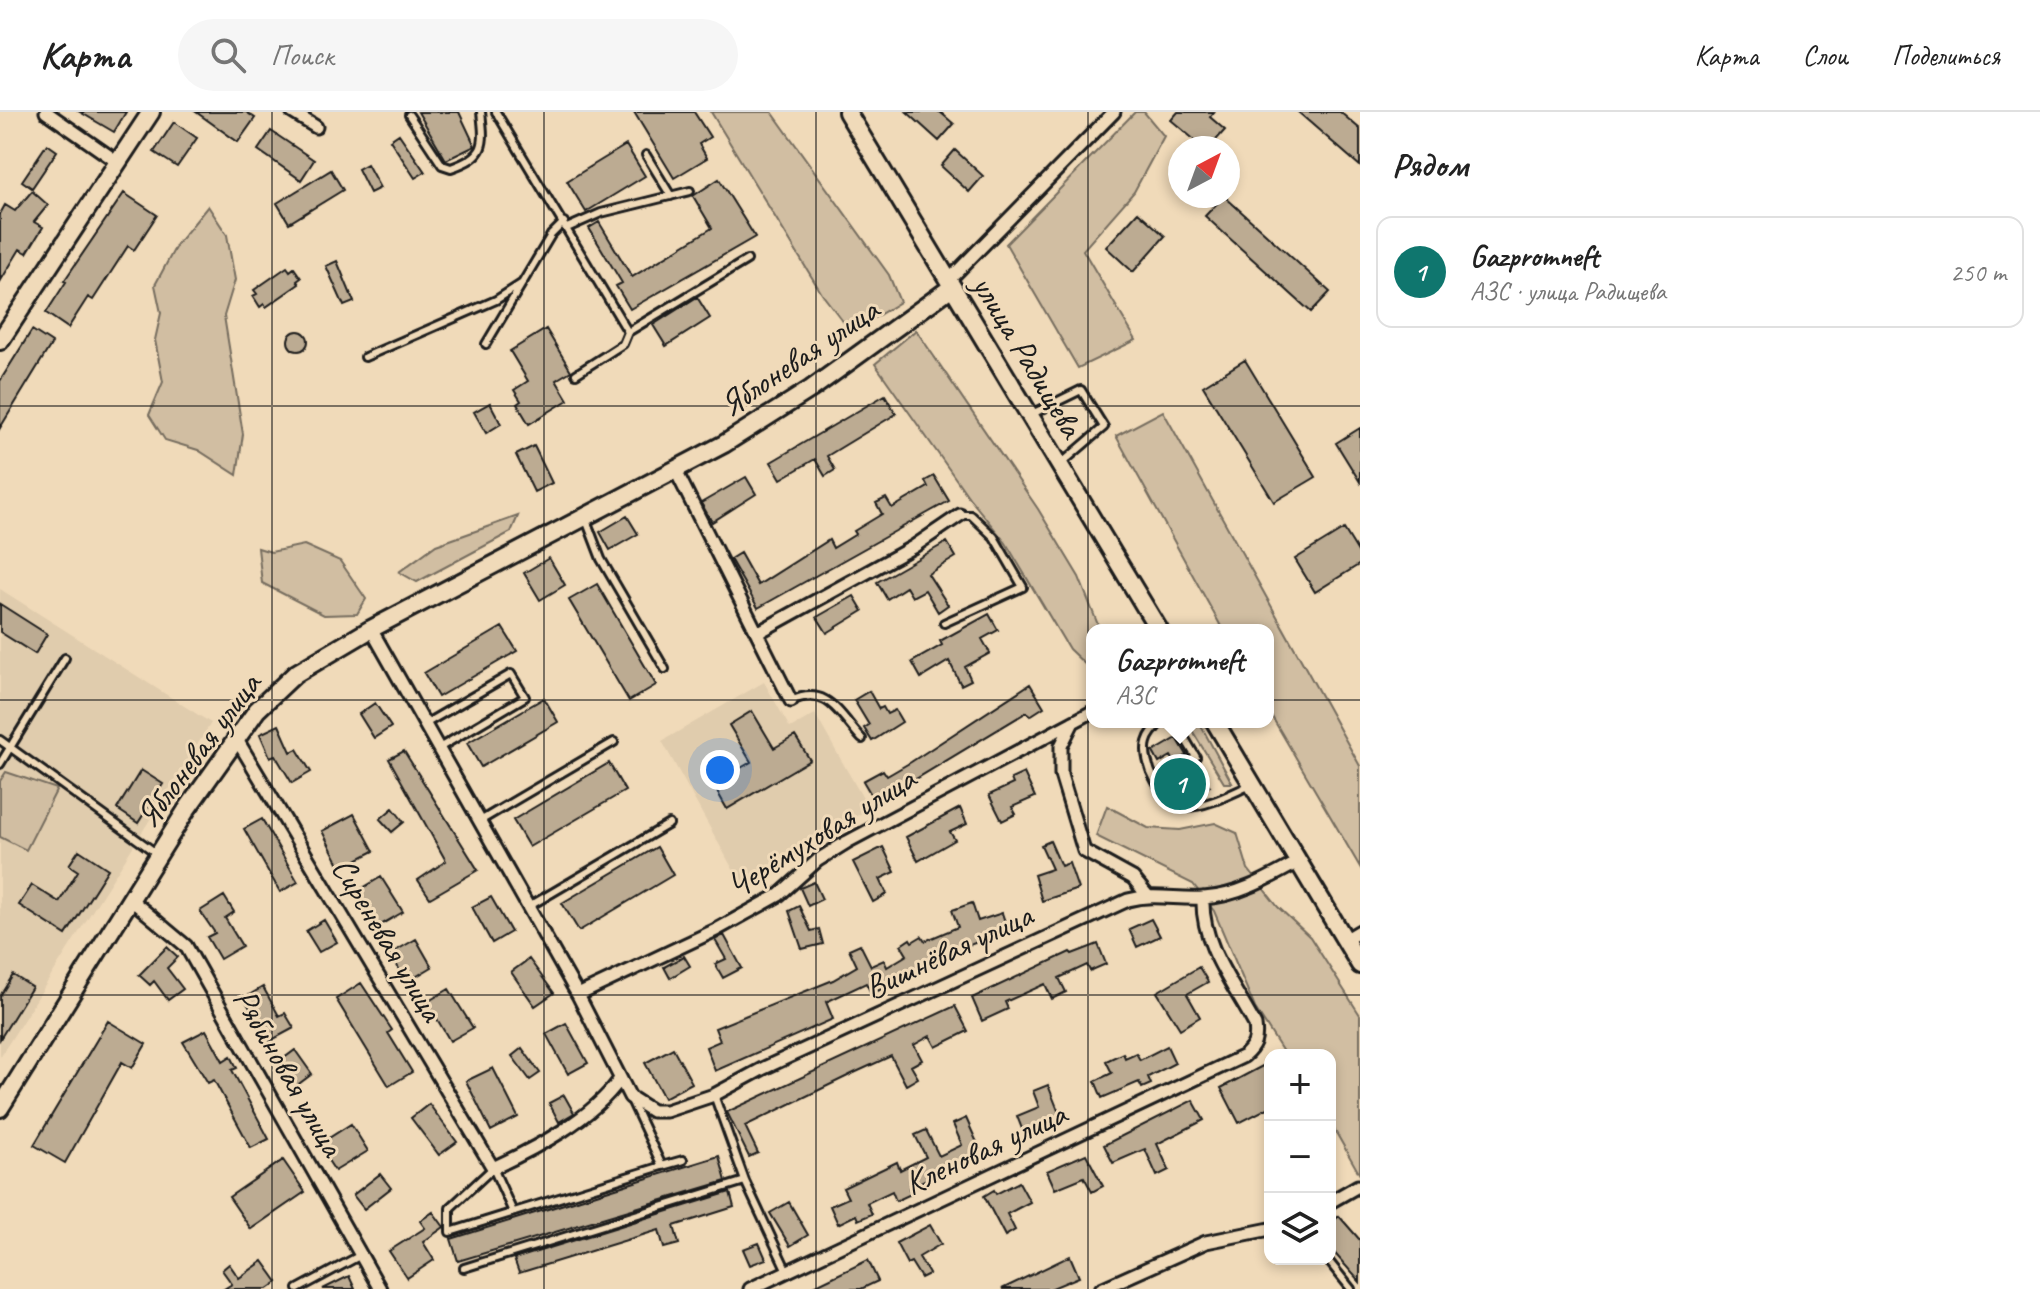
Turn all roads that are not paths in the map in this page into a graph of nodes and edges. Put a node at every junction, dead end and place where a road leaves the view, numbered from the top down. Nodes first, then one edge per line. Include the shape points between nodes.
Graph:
1 (46, 112) edge
2 (151, 112) edge
3 (292, 112) edge
4 (481, 112) edge
5 (496, 112) edge
6 (847, 112) edge
7 (1114, 112) edge
8 (409, 115) dead end
9 (316, 127) dead end
10 (646, 155) dead end
11 (119, 163) junction
12 (690, 191) dead end
13 (671, 196) junction
14 (566, 225) junction
15 (747, 260) dead end
16 (521, 284) junction
17 (950, 284) junction
18 (628, 332) junction
19 (0, 341) edge
20 (486, 344) dead end
21 (365, 357) dead end
22 (576, 374) dead end
23 (1029, 416) junction
24 (1060, 466) junction
25 (675, 469) junction
26 (960, 515) joint
27 (585, 517) junction
28 (944, 623) dead end
29 (1155, 624) edge
30 (371, 629) junction
31 (759, 632) junction
32 (65, 658) dead end
33 (665, 669) dead end
34 (791, 701) joint
35 (1086, 715) edge
36 (1073, 721) junction
37 (425, 724) junction
38 (1157, 728) edge
39 (1179, 728) edge
40 (1219, 728) edge
41 (236, 738) junction
42 (862, 739) dead end
43 (0, 740) edge
44 (614, 742) dead end
45 (10, 747) junction
46 (439, 748) junction
47 (0, 764) edge
48 (1156, 781) junction
49 (1252, 785) junction
50 (480, 821) junction
51 (669, 824) dead end
52 (158, 855) junction
53 (1298, 862) junction
54 (1147, 895) junction
55 (1203, 898) junction
56 (130, 899) junction
57 (528, 907) junction
58 (1360, 931) edge
59 (1345, 940) junction
60 (1360, 965) edge
61 (578, 995) junction
62 (620, 1079) junction
63 (714, 1095) junction
64 (630, 1097) junction
65 (0, 1108) edge
66 (683, 1160) dead end
67 (662, 1166) junction
68 (493, 1168) junction
69 (745, 1181) junction
70 (1358, 1186) dead end
71 (1336, 1199) edge
72 (513, 1212) junction
73 (1264, 1230) edge
74 (361, 1255) junction
75 (1332, 1265) edge
76 (464, 1268) dead end
77 (787, 1271) junction
78 (298, 1289) edge
79 (380, 1289) edge
80 (750, 1289) edge
81 (1101, 1289) edge
82 (1351, 1289) edge

1 - 11 street
2 - 11 street
3 - 9 street
4 - 8 lane via 485,143 479,153 451,168 442,165
5 - 14 lane
6 - 17 street, улица Радищева
7 - 17 street
10 - 13 lane
11 - 19 street
12 - 13 lane
13 - 14 lane
14 - 16 lane via 551,235
14 - 18 lane
15 - 18 lane
16 - 20 lane
16 - 21 lane
17 - 23 street, улица Радищева
17 - 25 street, Яблоневая улица via 767,418
18 - 22 lane via 623,344
23 - 24 street, улица Радищева
23 - 24 lane via 1081,390 1104,427
24 - 29 street, улица Радищева
25 - 27 street, Яблоневая улица
25 - 31 street
26 - 28 lane via 971,515 994,537 1023,587
26 - 31 street via 913,547
27 - 30 street, Яблоневая улица
27 - 33 lane via 601,559
30 - 37 street
30 - 41 street, Яблоневая улица via 295,674
31 - 34 street
32 - 45 lane
34 - 42 lane via 806,694 824,697
35 - 36 street, Черёмуховая улица
36 - 54 street via 1061,746 1061,775 1084,851 1133,878
36 - 61 street, Черёмуховая улица via 847,842 779,895 716,930
37 - 46 street
37 - 46 lane via 511,674 525,697
38 - 48 lane via 1146,743
39 - 48 lane via 1196,757
40 - 49 street
41 - 52 street, Яблоневая улица
41 - 68 street, Сиреневая улица
43 - 45 lane
44 - 50 lane
45 - 47 lane
45 - 52 lane
46 - 50 street
48 - 49 lane via 1183,807
49 - 53 street
50 - 57 street
51 - 57 lane
52 - 56 street, Яблоневая улица
53 - 55 street, Вишнёвая улица via 1265,881
53 - 59 street
54 - 55 street, Вишнёвая улица
54 - 63 street, Вишнёвая улица via 1089,915
55 - 77 street, Кленовая улица via 1202,920 1209,941 1255,1025 1253,1048
56 - 65 street, Яблоневая улица
56 - 74 street, Рябиновая улица via 186,946
57 - 61 street
58 - 59 street
59 - 60 street
61 - 62 street
62 - 64 street
62 - 68 street via 604,1100
63 - 64 street, Вишнёвая улица via 666,1111 652,1111
63 - 69 lane
64 - 67 lane
66 - 67 lane
67 - 72 lane
68 - 72 lane
68 - 72 lane via 450,1208 450,1232
69 - 76 lane
69 - 77 lane
70 - 71 street
73 - 81 street via 1206,1242
74 - 78 lane
74 - 79 street, Рябиновая улица
75 - 82 lane
77 - 80 street, Кленовая улица

